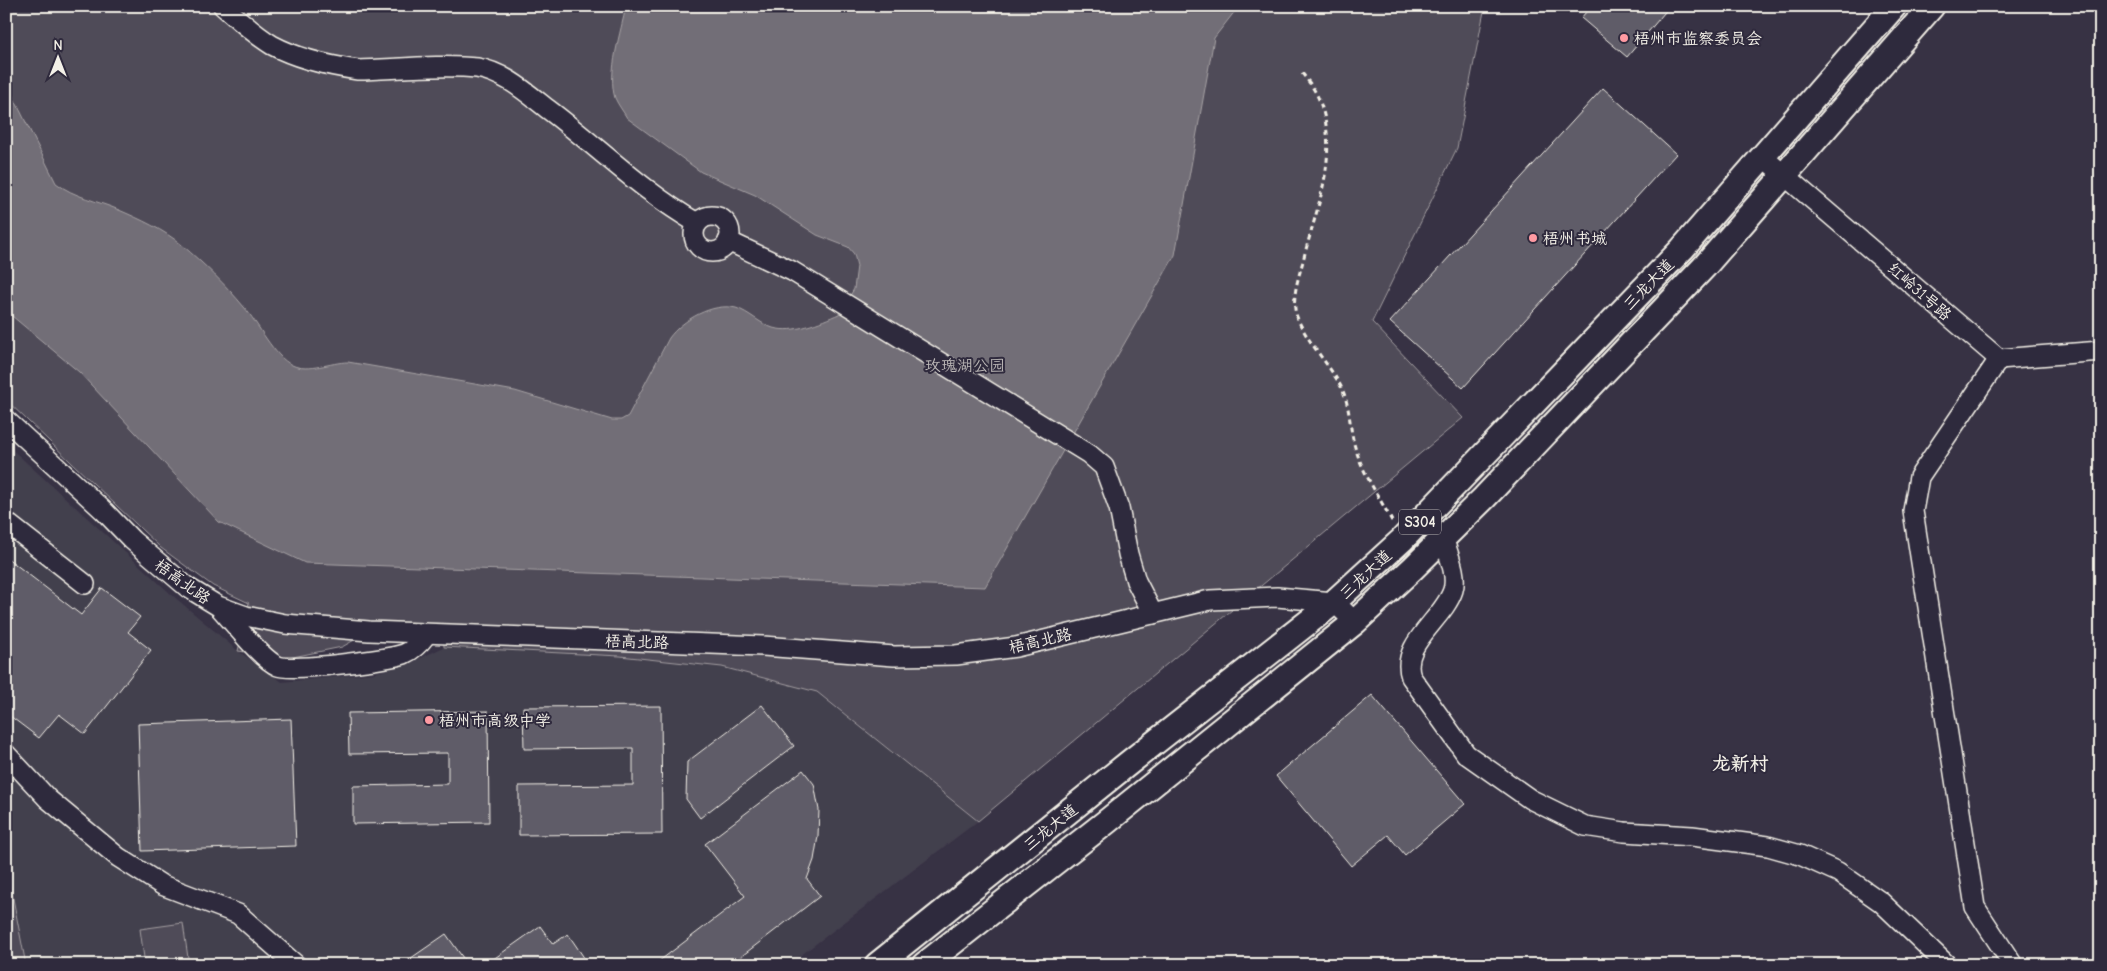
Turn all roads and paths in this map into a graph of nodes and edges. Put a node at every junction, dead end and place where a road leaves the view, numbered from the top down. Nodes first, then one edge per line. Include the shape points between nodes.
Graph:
1 (223, 6) edge
2 (1894, 6) edge
3 (1932, 6) edge
4 (1302, 73) dead end
5 (1763, 157) junction
6 (1784, 175) junction
7 (697, 224) junction
8 (728, 241) junction
9 (2101, 351) edge
10 (1999, 359) junction
11 (6, 420) edge
12 (6, 522) edge
13 (1443, 537) junction
14 (1402, 540) junction
15 (85, 584) dead end
16 (1334, 602) junction
17 (218, 606) junction
18 (1153, 614) junction
19 (1355, 622) junction
20 (427, 634) junction
21 (6, 754) edge
22 (296, 965) edge
23 (877, 965) edge
24 (924, 965) edge
25 (1947, 965) edge
26 (2013, 965) edge

1 - 7 street via 272,44 340,68 477,68 498,74 589,140 660,200
2 - 5 main road, 三龙大道 / S304
3 - 6 main road, 三龙大道 / S304
4 - 14 path via 1320,102 1328,160 1325,183 1299,278 1295,309 1300,325 1348,401 1356,452
5 - 6 street, 红岭31号路
5 - 14 main road, 三龙大道 / S304 via 1675,256
6 - 10 street, 红岭31号路
6 - 13 main road, 三龙大道 / S304 via 1697,274
7 - 8 street via 706,217 718,217 727,224
7 - 8 street via 693,235 703,250 714,252
8 - 18 street via 803,278 1089,454 1104,467 1119,508 1136,581
9 - 10 street
10 - 26 street via 1919,477 1912,511 1975,907
11 - 17 street, 梧高北路 via 132,540 187,587
12 - 15 street
13 - 19 main road, 三龙大道 / S304
13 - 25 street via 1454,588 1413,651 1408,668 1411,677 1466,754 1530,800 1585,826 1692,836 1768,846 1800,854 1838,872 1881,902
14 - 16 main road, 三龙大道 / S304
16 - 18 street, 梧高北路 via 1277,596 1220,600
16 - 19 street
16 - 23 main road, 三龙大道 / S304
17 - 20 street, 梧高北路 via 285,624
17 - 20 street via 267,659 279,667 310,667 405,654 418,646
18 - 20 street, 梧高北路 via 1016,647 956,655 894,656 763,646
19 - 24 main road, 三龙大道 / S304
21 - 22 street via 48,799 118,857 162,885 238,914

